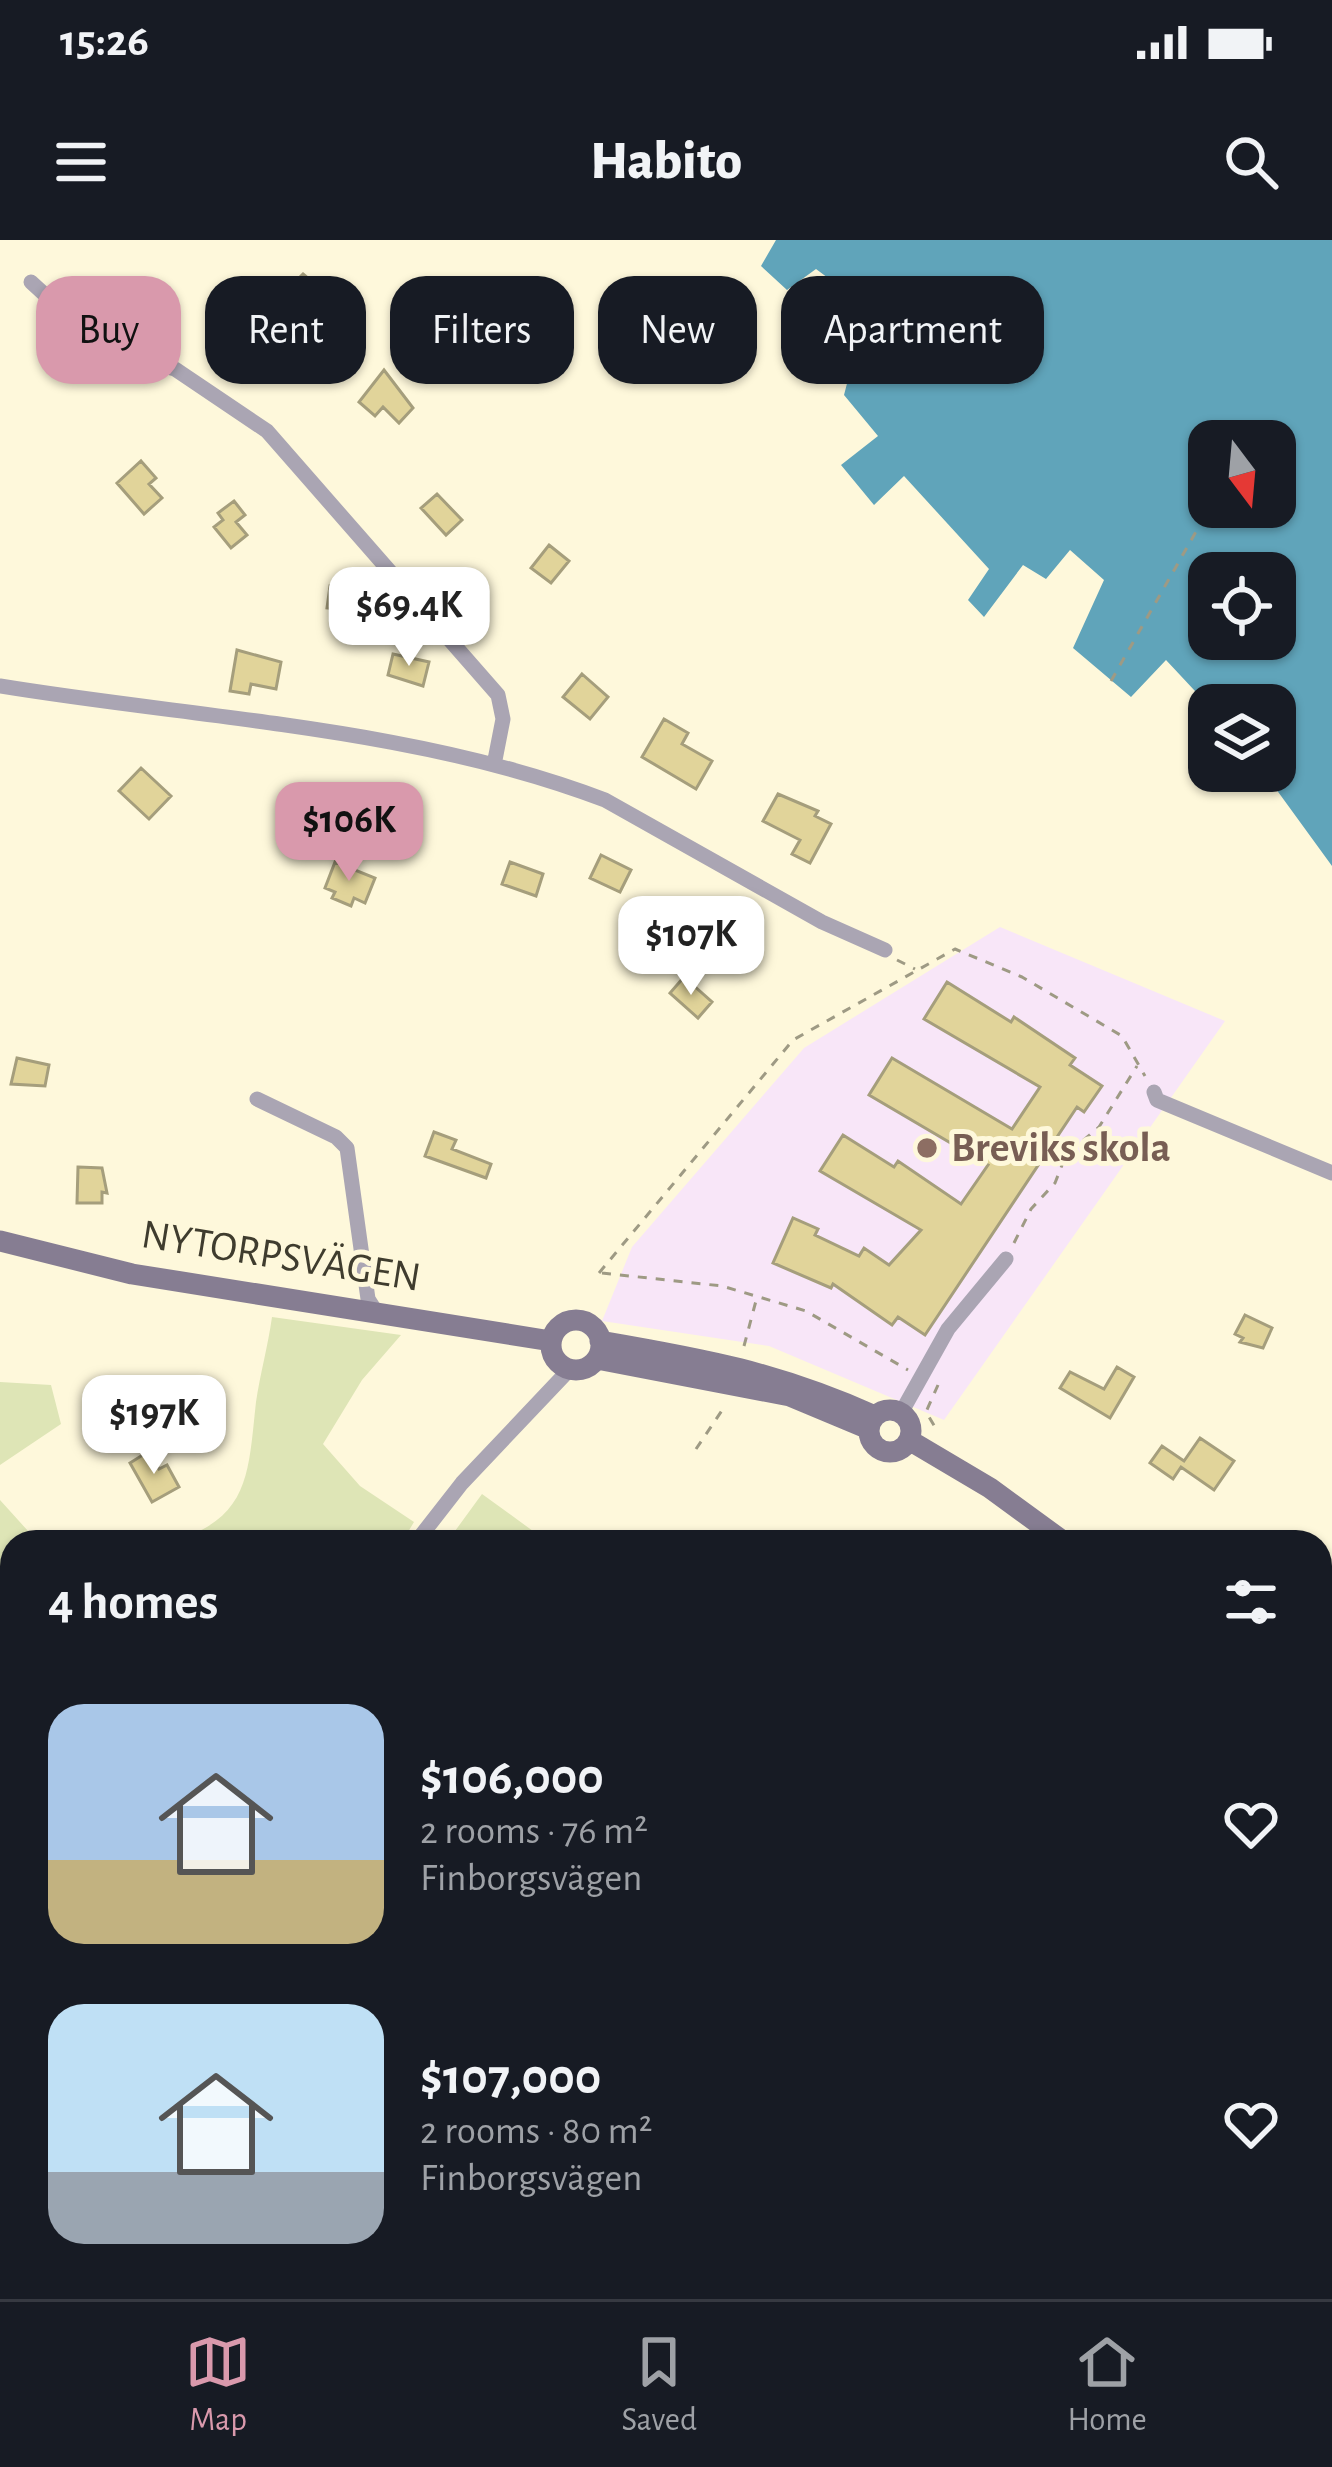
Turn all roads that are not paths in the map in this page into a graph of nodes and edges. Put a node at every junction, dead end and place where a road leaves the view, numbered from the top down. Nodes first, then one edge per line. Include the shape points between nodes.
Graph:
1 (31, 282) dead end
2 (0, 686) edge
3 (494, 765) junction
4 (885, 950) road end
5 (1154, 1092) road end
6 (257, 1099) dead end
7 (1332, 1173) edge
8 (0, 1241) edge
9 (1006, 1259) road end
10 (374, 1310) junction
11 (551, 1341) junction
12 (598, 1350) junction
13 (569, 1370) junction
14 (901, 1413) junction
15 (872, 1422) junction
16 (909, 1440) junction
17 (426, 1530) edge
18 (1048, 1530) edge

1 - 3 street via 104,350 175,369 267,430 498,695
2 - 3 street
3 - 4 street via 605,800
5 - 7 street via 1157,1100
6 - 10 street via 347,1148
8 - 10 street, NYTORPSVÄGEN via 132,1274
9 - 14 street via 949,1329
10 - 11 street, NYTORPSVÄGEN
11 - 12 street via 557,1328 589,1323
11 - 13 street via 554,1358
12 - 13 street via 583,1369
12 - 15 street via 740,1365 796,1381
13 - 17 street
14 - 15 street via 888,1410
14 - 16 street
15 - 16 street via 873,1444 886,1451
16 - 18 street

